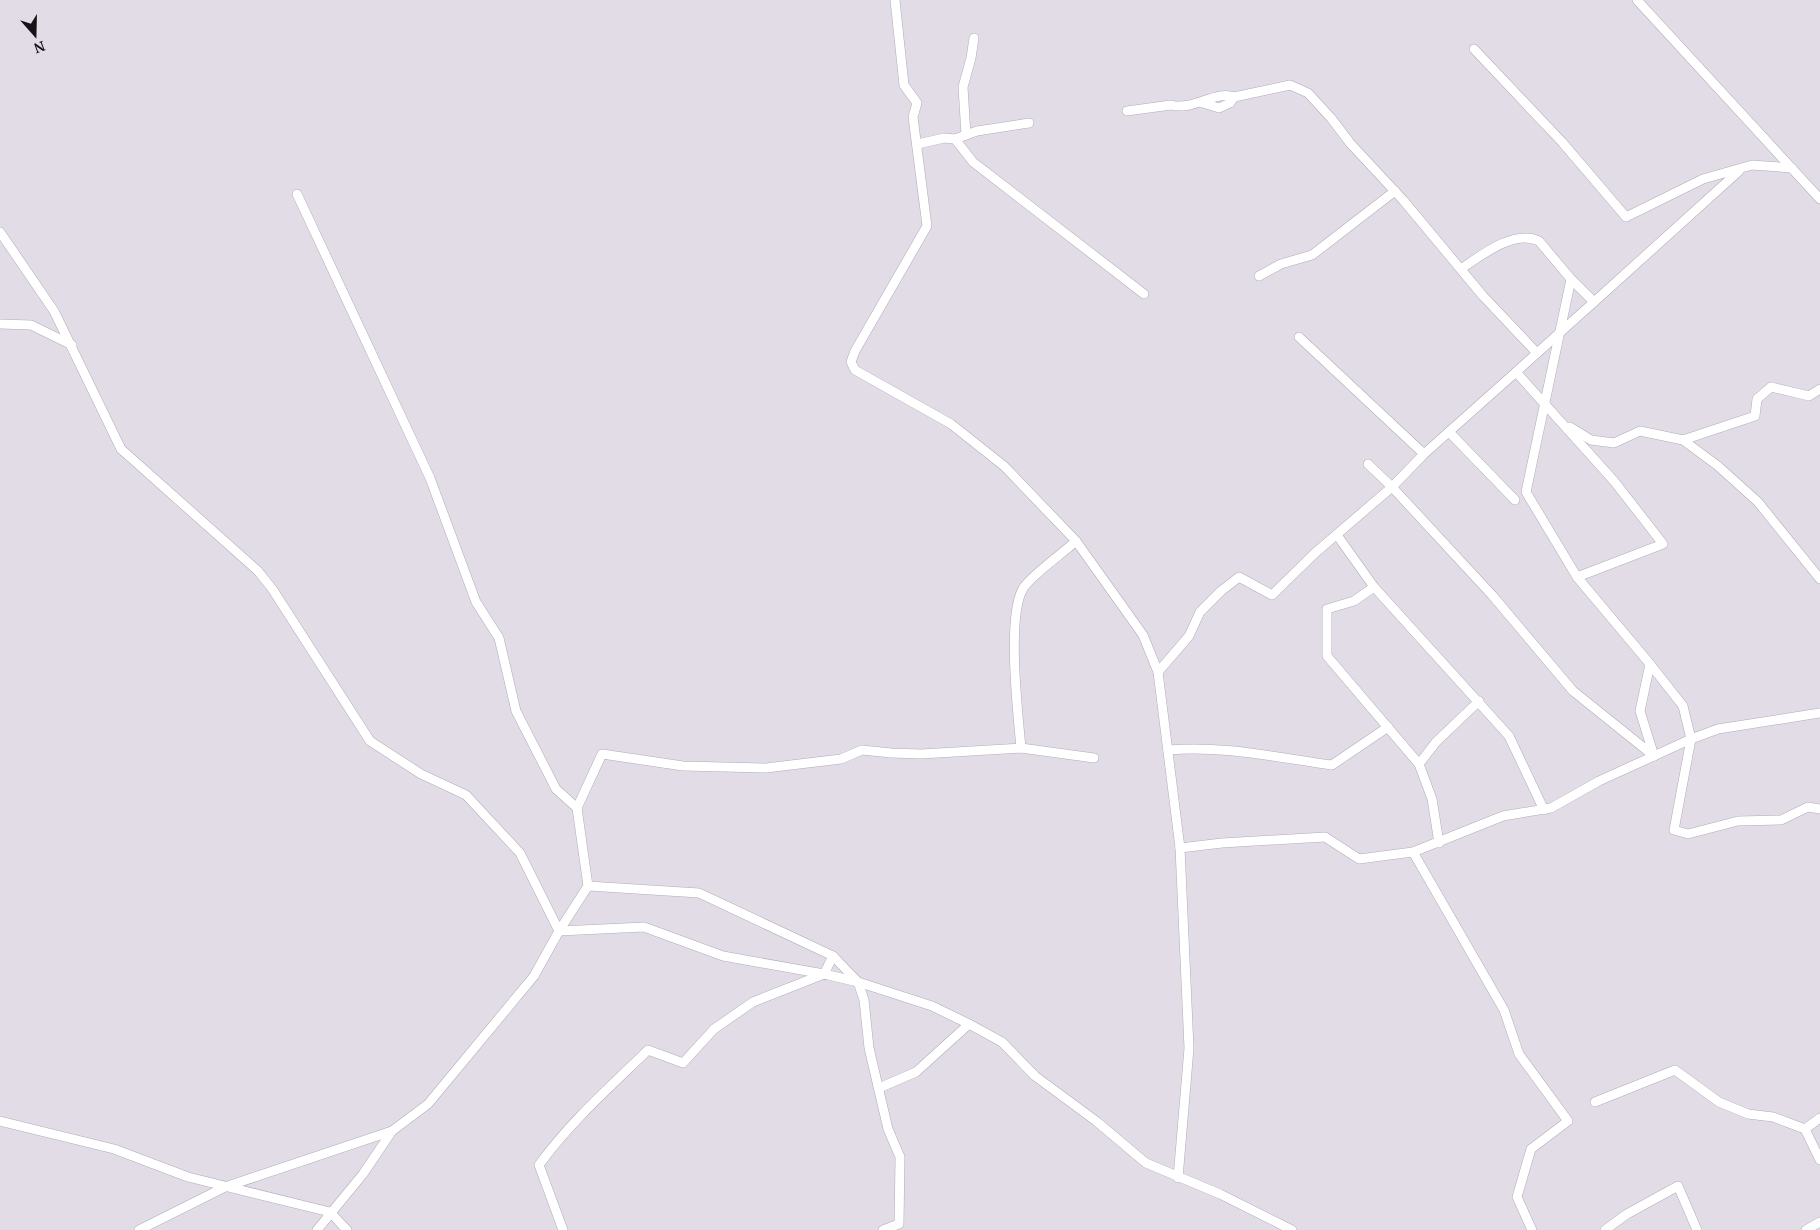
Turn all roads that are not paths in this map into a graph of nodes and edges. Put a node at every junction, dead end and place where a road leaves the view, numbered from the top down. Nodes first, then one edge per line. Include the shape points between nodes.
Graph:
1 (895, 0) edge
2 (1637, 0) edge
3 (974, 38) dead end
4 (1474, 49) dead end
5 (1127, 111) dead end
6 (1029, 123) dead end
7 (966, 135) junction
8 (955, 139) junction
9 (918, 144) junction
10 (1742, 168) junction
11 (1792, 168) junction
12 (1395, 191) junction
13 (297, 194) dead end
14 (1820, 198) edge
15 (0, 232) edge
16 (1460, 269) junction
17 (1259, 276) dead end
18 (1571, 279) junction
19 (1144, 294) dead end
20 (1594, 302) junction
21 (0, 324) edge
22 (1560, 332) junction
23 (1299, 337) dead end
24 (72, 345) junction
25 (1537, 353) junction
26 (1516, 372) junction
27 (1820, 389) edge
28 (1545, 403) junction
29 (1561, 422) junction
30 (1449, 432) junction
31 (1683, 440) junction
32 (1424, 454) junction
33 (1368, 464) dead end
34 (1392, 487) junction
35 (1515, 500) dead end
36 (1337, 535) junction
37 (1076, 541) junction
38 (1577, 578) junction
39 (1820, 579) edge
40 (1374, 587) junction
41 (1650, 664) junction
42 (1158, 672) junction
43 (1479, 702) junction
44 (1820, 713) edge
45 (1388, 727) junction
46 (1691, 739) junction
47 (1021, 748) junction
48 (1168, 750) junction
49 (1654, 756) junction
50 (1094, 758) dead end
51 (1419, 764) junction
52 (577, 808) junction
53 (1544, 810) junction
54 (1820, 810) edge
55 (1439, 843) junction
56 (1180, 848) junction
57 (1413, 852) junction
58 (588, 886) junction
59 (558, 931) junction
60 (833, 956) junction
61 (824, 974) junction
62 (858, 982) junction
63 (969, 1024) junction
64 (879, 1088) junction
65 (1595, 1102) dead end
66 (1820, 1118) edge
67 (0, 1120) edge
68 (1805, 1129) junction
69 (392, 1131) junction
70 (1820, 1160) edge
71 (1178, 1178) junction
72 (225, 1187) junction
73 (330, 1212) junction
74 (1820, 1222) edge
75 (138, 1230) edge
76 (317, 1230) edge
77 (347, 1230) edge
78 (562, 1230) edge
79 (882, 1230) edge
80 (1292, 1230) edge
81 (1532, 1230) edge
82 (1605, 1230) edge
83 (1697, 1230) edge
84 (1806, 1230) edge

1 - 9 street via 904,85 917,103 913,117
2 - 11 street
3 - 7 street via 972,58 963,86
4 - 10 street via 1562,142 1626,217 1703,179
5 - 12 street via 1203,103 1228,95 1234,97 1290,85 1308,94
6 - 7 street
7 - 8 street
8 - 9 street
8 - 19 street via 973,162
9 - 37 street via 927,226 851,362 855,370 951,424 1004,466
10 - 11 street via 1757,165
10 - 20 street
11 - 14 street
12 - 16 street
12 - 17 street via 1312,254 1281,264
13 - 52 street via 430,478 476,602 499,638 516,711 556,789
15 - 24 street via 54,312
16 - 18 street via 1501,244 1533,239
16 - 25 street
18 - 20 street
18 - 22 street
20 - 22 street
21 - 24 street via 31,325
22 - 25 street
22 - 28 street
23 - 32 street
24 - 59 street via 121,448 258,571 370,741 422,774 466,795 520,853
25 - 26 street
26 - 28 street
26 - 30 street
27 - 31 street via 1809,396 1771,387 1757,399 1755,416
28 - 29 street
28 - 38 street via 1526,492
29 - 31 street via 1592,440 1614,443 1640,431
29 - 38 street via 1614,481 1663,544
30 - 32 street
30 - 35 street
31 - 39 street via 1758,502
32 - 34 street
33 - 34 street
34 - 36 street
34 - 49 street via 1573,691
36 - 40 street
36 - 42 street via 1272,595 1240,577 1221,591 1200,612 1189,636
37 - 42 street via 1143,635
37 - 47 street via 1025,586 1019,597 1015,679
38 - 41 street
40 - 43 street
40 - 45 street via 1354,601 1327,609 1328,656
41 - 46 street via 1684,706
41 - 49 street via 1640,711
42 - 48 street
43 - 51 street via 1436,742
43 - 53 street via 1516,747
44 - 46 street via 1718,729
45 - 48 street via 1332,765 1187,748
45 - 51 street
46 - 49 street
46 - 54 street via 1674,830 1688,834 1738,821 1781,820 1808,807
47 - 50 street
47 - 52 street via 921,754 862,750 841,759 766,768 683,766 602,754
48 - 56 street
49 - 53 street
51 - 55 street via 1432,799
52 - 58 street
53 - 55 street via 1503,816
55 - 57 street
56 - 57 street via 1325,837 1359,859
56 - 71 street via 1189,1048
57 - 81 street via 1504,1010 1520,1054 1568,1121 1531,1149 1517,1198
58 - 59 street
58 - 60 street via 699,893
59 - 61 street via 644,928 723,956
59 - 69 street via 534,976 428,1104
60 - 61 street
60 - 62 street
61 - 62 street
61 - 78 street via 753,1002 714,1029 683,1063 648,1050 605,1092 558,1138 539,1165
62 - 63 street via 932,1006
62 - 64 street
63 - 64 street via 916,1072
63 - 71 street via 1002,1042 1035,1076 1146,1163
64 - 79 street via 888,1129 900,1157 902,1179 899,1224
65 - 68 street via 1675,1070 1719,1102 1748,1114 1773,1117
66 - 68 street
67 - 72 street via 114,1149 188,1177
68 - 70 street
69 - 72 street
69 - 73 street via 364,1174
71 - 80 street via 1220,1194
72 - 73 street
72 - 75 street
73 - 76 street
73 - 77 street
74 - 84 street
82 - 83 street via 1678,1186

